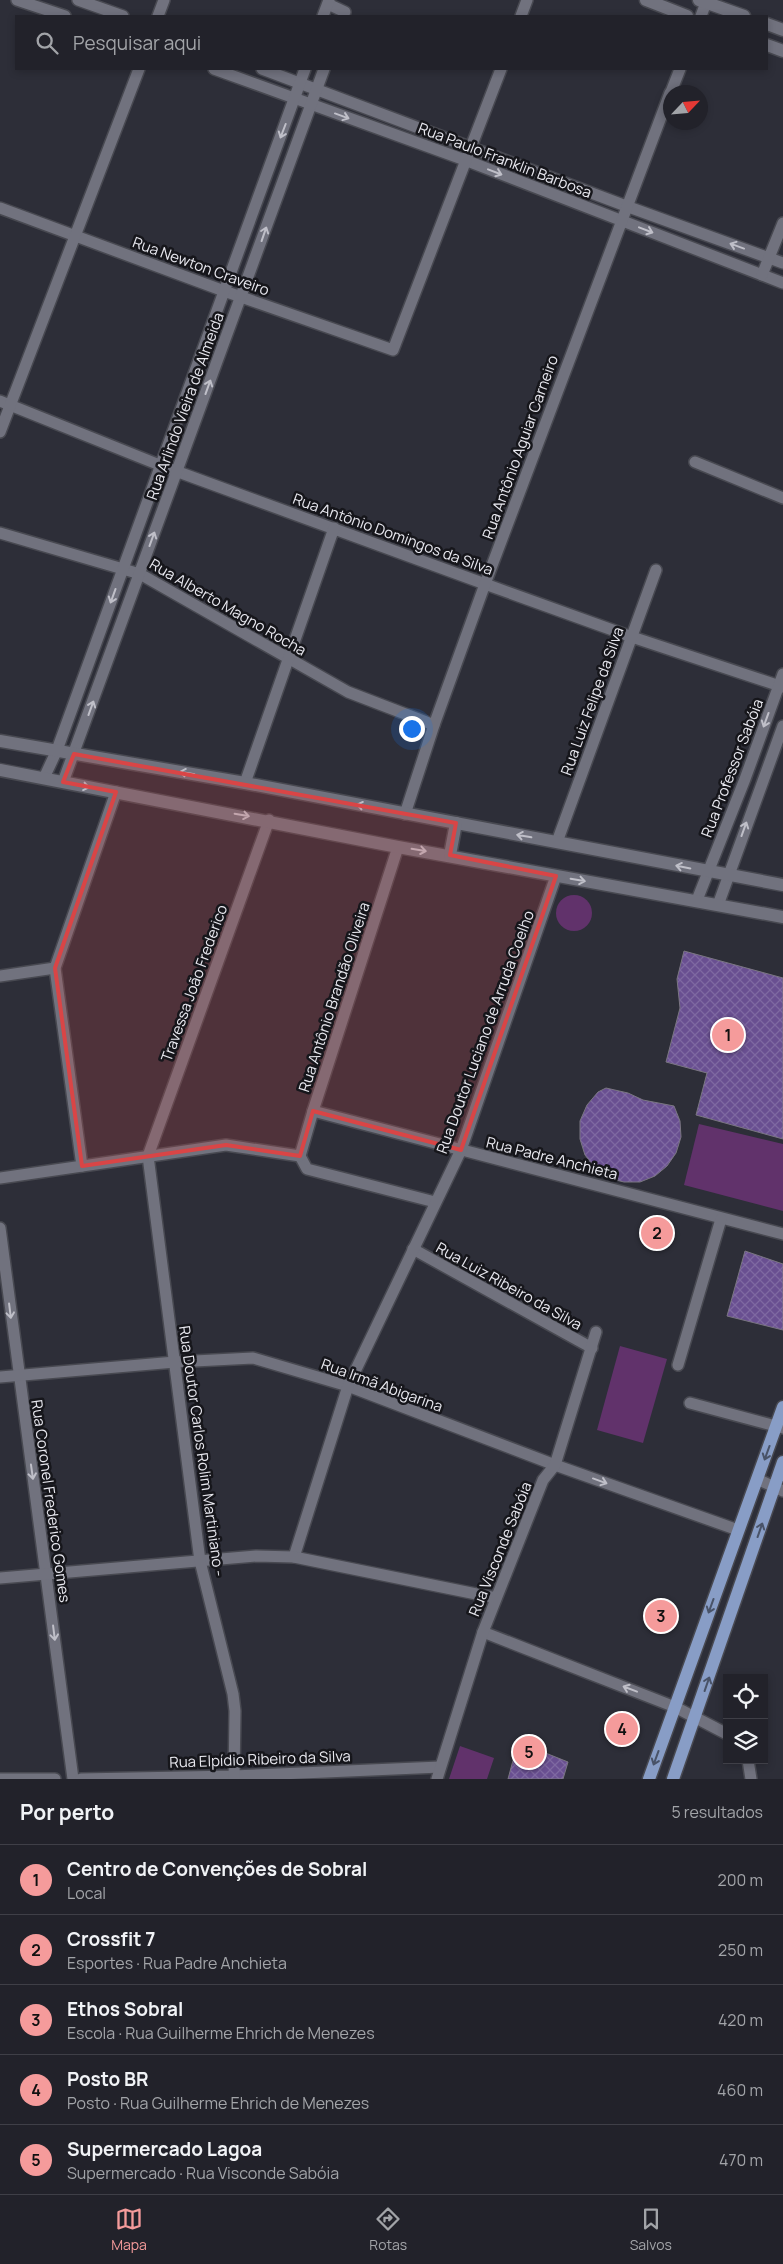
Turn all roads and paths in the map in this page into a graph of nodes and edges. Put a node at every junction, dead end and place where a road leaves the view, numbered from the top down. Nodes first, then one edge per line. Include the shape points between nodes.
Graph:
1 (17, 0) edge
2 (78, 0) edge
3 (164, 0) edge
4 (349, 0) edge
5 (527, 0) edge
6 (646, 0) edge
7 (704, 1) edge
8 (328, 2) edge
9 (344, 14) edge
10 (62, 15) edge
11 (120, 15) edge
12 (158, 15) edge
13 (323, 15) edge
14 (521, 15) edge
15 (684, 15) edge
16 (700, 15) edge
17 (741, 15) edge
18 (768, 24) edge
19 (783, 30) edge
20 (768, 45) edge
21 (783, 51) edge
22 (139, 70) edge
23 (217, 70) edge
24 (265, 70) edge
25 (305, 70) edge
26 (324, 70) edge
27 (501, 70) edge
28 (680, 70) edge
29 (300, 83) junction
30 (674, 85) edge
31 (316, 90) junction
32 (295, 99) junction
33 (311, 104) junction
34 (663, 113) edge
35 (470, 148) junction
36 (465, 160) junction
37 (257, 200) junction
38 (626, 206) junction
39 (273, 207) junction
40 (0, 208) edge
41 (621, 220) junction
42 (783, 223) edge
43 (76, 236) junction
44 (720, 240) junction
45 (714, 256) junction
46 (770, 257) junction
47 (783, 262) edge
48 (762, 275) junction
49 (783, 283) edge
50 (224, 291) junction
51 (242, 297) junction
52 (5, 403) edge
53 (0, 432) edge
54 (695, 462) dead end
55 (162, 466) junction
56 (177, 471) junction
57 (783, 498) edge
58 (334, 528) junction
59 (0, 533) edge
60 (124, 568) junction
61 (656, 570) dead end
62 (140, 574) junction
63 (485, 584) junction
64 (632, 637) junction
65 (289, 660) junction
66 (783, 674) edge
67 (781, 686) edge
68 (434, 725) junction
69 (783, 726) edge
70 (0, 742) edge
71 (57, 750) junction
72 (74, 754) junction
73 (0, 770) edge
74 (44, 778) junction
75 (63, 782) junction
76 (245, 783) junction
77 (116, 792) junction
78 (405, 814) junction
79 (269, 820) junction
80 (456, 823) junction
81 (557, 842) junction
82 (398, 847) junction
83 (450, 855) junction
84 (708, 872) junction
85 (728, 875) junction
86 (556, 876) junction
87 (783, 885) edge
88 (697, 900) junction
89 (718, 905) junction
90 (783, 917) edge
91 (55, 968) junction
92 (0, 976) edge
93 (313, 1111) junction
94 (461, 1150) junction
95 (148, 1156) junction
96 (300, 1156) junction
97 (82, 1166) junction
98 (0, 1178) edge
99 (435, 1202) junction
100 (721, 1219) junction
101 (0, 1228) edge
102 (783, 1234) edge
103 (413, 1249) junction
104 (596, 1332) dead end
105 (592, 1348) junction
106 (175, 1362) junction
107 (678, 1365) dead end
108 (19, 1376) junction
109 (0, 1377) edge
110 (348, 1386) junction
111 (690, 1403) dead end
112 (783, 1407) edge
113 (779, 1427) edge
114 (783, 1462) edge
115 (555, 1465) junction
116 (757, 1479) junction
117 (779, 1488) edge
118 (738, 1530) junction
119 (294, 1557) junction
120 (200, 1561) junction
121 (47, 1574) junction
122 (0, 1578) edge
123 (496, 1598) junction
124 (483, 1632) junction
125 (675, 1707) junction
126 (695, 1717) junction
127 (723, 1732) edge
128 (749, 1764) edge
129 (440, 1767) junction
130 (234, 1777) edge
131 (0, 1778) edge
132 (55, 1779) edge
133 (73, 1779) edge
134 (81, 1779) edge
135 (436, 1779) edge
136 (649, 1779) edge
137 (673, 1779) edge
138 (751, 1779) edge

1 - 10 street
2 - 11 street
3 - 12 street
4 - 9 street
5 - 14 street
6 - 15 main road
7 - 16 street
7 - 17 main road
8 - 9 street
8 - 13 street
18 - 19 main road
20 - 21 main road
22 - 43 street
23 - 32 street, Rua Paulo Franklin Barbosa
24 - 29 street, Rua Paulo Franklin Barbosa
25 - 29 street, Rua Arlindo Vieira de Almeida
26 - 31 street, Rua Arlindo Vieira de Almeida
27 - 35 street
28 - 30 street, Rua Antônio Aguiar Carneiro
29 - 31 street, Rua Paulo Franklin Barbosa
29 - 32 street, Rua Arlindo Vieira de Almeida
31 - 33 street, Rua Arlindo Vieira de Almeida
31 - 35 street, Rua Paulo Franklin Barbosa
32 - 33 street, Rua Paulo Franklin Barbosa
32 -> 37 street, Rua Arlindo Vieira de Almeida
33 -> 36 street, Rua Paulo Franklin Barbosa
33 - 39 street, Rua Arlindo Vieira de Almeida
34 - 38 street, Rua Antônio Aguiar Carneiro
35 - 36 street
35 - 38 street, Rua Paulo Franklin Barbosa
36 -> 41 street, Rua Paulo Franklin Barbosa
36 - 51 street, Rua Newton Craveiro via 393,350
37 - 39 street
37 - 50 street, Rua Arlindo Vieira de Almeida
38 - 41 street, Rua Antônio Aguiar Carneiro
38 - 44 street, Rua Paulo Franklin Barbosa
51 -> 39 street, Rua Arlindo Vieira de Almeida
40 - 43 street, Rua Newton Craveiro
41 -> 45 street, Rua Paulo Franklin Barbosa
41 - 63 street, Rua Antônio Aguiar Carneiro
42 - 46 street
43 - 50 street, Rua Newton Craveiro
43 - 52 street
44 - 45 street
46 -> 44 street, Rua Paulo Franklin Barbosa
45 - 48 street, Rua Paulo Franklin Barbosa
46 - 47 street, Rua Paulo Franklin Barbosa
46 - 48 street
48 - 49 street, Rua Paulo Franklin Barbosa
50 - 51 street, Rua Newton Craveiro
50 - 55 street, Rua Arlindo Vieira de Almeida
56 -> 51 street, Rua Arlindo Vieira de Almeida
52 - 53 street
52 - 55 street, Rua Antônio Domingos da Silva
54 - 57 street
55 - 56 street, Rua Antônio Domingos da Silva
55 - 60 street, Rua Arlindo Vieira de Almeida
56 - 58 street, Rua Antônio Domingos da Silva
62 -> 56 street, Rua Arlindo Vieira de Almeida
58 - 63 street, Rua Antônio Domingos da Silva
58 - 65 street
59 - 60 street, Rua Alberto Magno Rocha
60 - 62 street, Rua Alberto Magno Rocha
60 -> 71 street, Rua Arlindo Vieira de Almeida
61 - 64 street, Rua Luiz Felipe da Silva
62 - 65 street, Rua Alberto Magno Rocha
72 -> 62 street, Rua Arlindo Vieira de Almeida
63 - 64 street, Rua Antônio Domingos da Silva
63 - 68 street, Rua Antônio Aguiar Carneiro
64 - 67 street, Rua Antônio Domingos da Silva
64 - 81 street, Rua Luiz Felipe da Silva
65 - 68 street, Rua Alberto Magno Rocha via 362,699
65 - 76 street
66 - 67 street, Rua Professor Sabóia
67 -> 84 street, Rua Professor Sabóia
68 - 78 street, Rua Antônio Aguiar Carneiro
85 -> 69 street
70 - 71 main road
71 - 72 main road
71 - 74 street, Rua Arlindo Vieira de Almeida
72 - 75 street, Rua Arlindo Vieira de Almeida
76 -> 72 main road
73 - 74 main road
74 - 75 main road
75 -> 77 main road
78 -> 76 main road
77 -> 79 main road
77 - 91 street
78 - 80 main road
79 - 82 main road
79 - 95 street, Travessa João Frederico
81 -> 80 main road
80 - 83 main road
84 -> 81 main road
82 -> 83 main road
82 - 93 street, Rua Antônio Brandão Oliveira
83 - 86 main road
84 - 85 main road
84 - 88 street, Rua Professor Sabóia
85 - 87 main road
85 - 89 street
86 -> 88 main road
86 - 94 street, Rua Doutor Luciano de Arruda Coelho
88 - 89 main road
89 - 90 main road
91 - 92 street
91 - 97 street
93 - 94 street, Rua Padre Anchieta
93 - 96 street, Rua Antônio Brandão Oliveira
94 - 99 street, Rua Doutor Luciano de Arruda Coelho
94 - 100 street, Rua Padre Anchieta
95 - 96 street via 226,1145
95 - 97 street
95 - 106 street, Rua Doutor Carlos Rolim Martiniano -
96 - 99 street via 307,1169
97 - 98 street
99 - 103 street, Rua Doutor Luciano de Arruda Coelho
100 - 102 street, Rua Padre Anchieta
100 - 107 street
101 -> 108 street, Rua Coronel Frederico Gomes
103 - 105 street, Rua Luiz Ribeiro da Silva
103 - 110 street, Rua Doutor Luciano de Arruda Coelho
104 - 105 street, Rua Visconde Sabóia
105 - 115 street, Rua Visconde Sabóia
106 - 108 street, Rua Irmã Abigarina
106 - 110 street, Rua Irmã Abigarina via 253,1358
106 - 120 street, Rua Doutor Carlos Rolim Martiniano -
108 - 109 street, Rua Irmã Abigarina
108 -> 121 street, Rua Coronel Frederico Gomes
110 - 115 street, Rua Irmã Abigarina
110 - 119 street, Rua Doutor Luciano de Arruda Coelho
111 - 113 street
112 - 113 main road
113 -> 116 main road
114 - 117 main road
115 -> 118 street, Rua Irmã Abigarina
115 - 123 street, Rua Visconde Sabóia via 543,1480
116 - 117 street
116 - 118 main road
126 -> 117 main road
118 -> 125 main road
119 - 120 street via 256,1556
119 - 123 street
120 - 121 street
120 - 130 street, Rua Doutor Carlos Rolim Martiniano - via 233,1694
121 - 122 street
121 -> 133 street, Rua Coronel Frederico Gomes
123 - 124 street, Rua Visconde Sabóia
125 -> 124 street
124 - 129 street, Rua Visconde Sabóia
125 - 126 street
125 -> 136 main road
126 - 127 street
126 - 137 main road
128 - 138 street
129 - 130 street, Rua Elpídio Ribeiro da Silva
129 - 135 street, Rua Visconde Sabóia
130 - 134 street, Rua Elpídio Ribeiro da Silva
131 - 132 street

